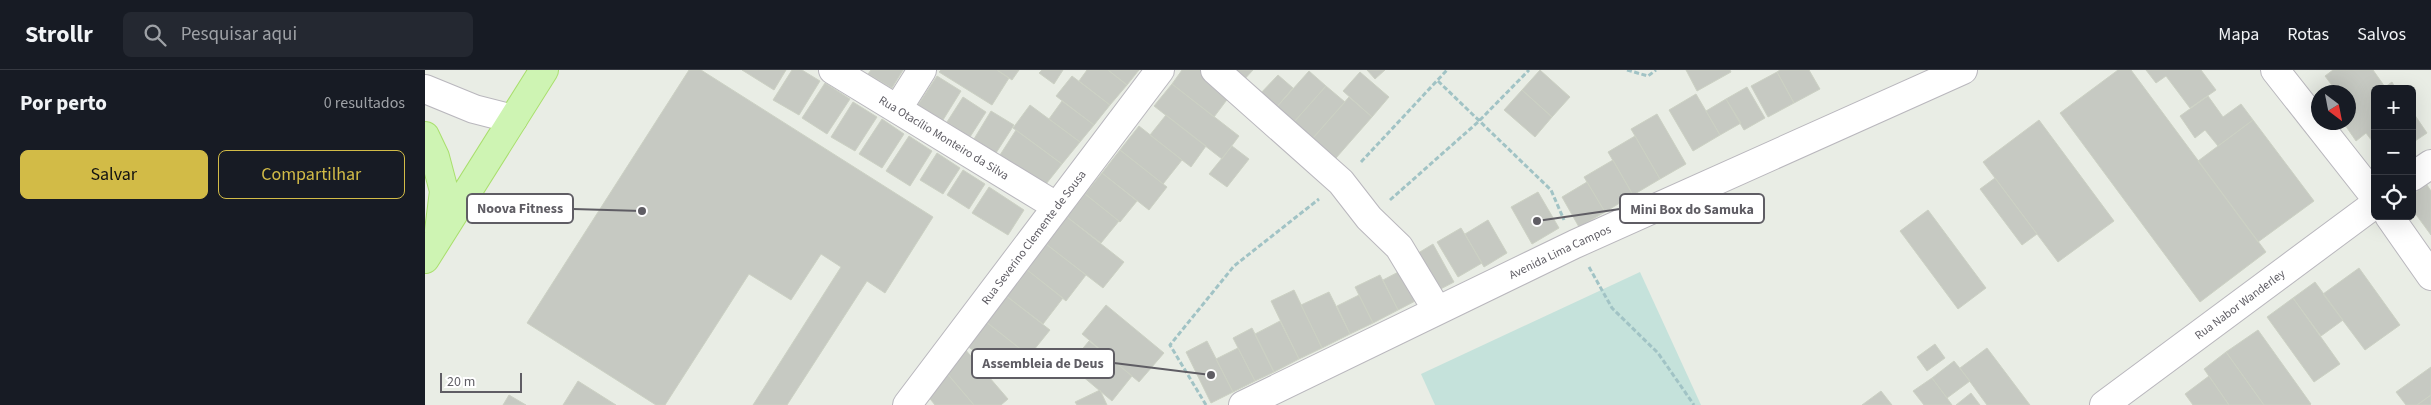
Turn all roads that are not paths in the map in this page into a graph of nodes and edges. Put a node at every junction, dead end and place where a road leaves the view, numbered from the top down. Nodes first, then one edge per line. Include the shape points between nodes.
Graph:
1 (833, 70) edge
2 (922, 70) edge
3 (1160, 70) edge
4 (1215, 70) edge
5 (1963, 70) edge
6 (2275, 70) edge
7 (539, 72) edge
8 (425, 89) edge
9 (898, 108) junction
10 (513, 119) junction
11 (425, 136) edge
12 (2431, 164) edge
13 (2416, 175) edge
14 (2371, 192) edge
15 (1056, 206) junction
16 (2371, 207) edge
17 (2392, 220) edge
18 (432, 248) edge
19 (2431, 276) edge
20 (1437, 310) junction
21 (907, 405) edge
22 (1243, 405) edge
23 (2103, 405) edge

1 - 9 street, Rua Otacílio Monteiro da Silva
2 - 9 street
3 - 15 street, Rua Severino Clemente de Sousa
4 - 20 street via 1341,182 1369,218 1399,247
5 - 20 street, Avenida Lima Campos via 1575,244
6 - 14 street
7 - 10 main road
8 - 10 street via 474,109
9 - 15 street, Rua Otacílio Monteiro da Silva
10 - 18 main road
11 - 18 main road via 444,190
12 - 13 street
15 - 21 street, Rua Severino Clemente de Sousa
16 - 23 street, Rua Nabor Wanderley
17 - 19 street
20 - 22 street, Avenida Lima Campos

